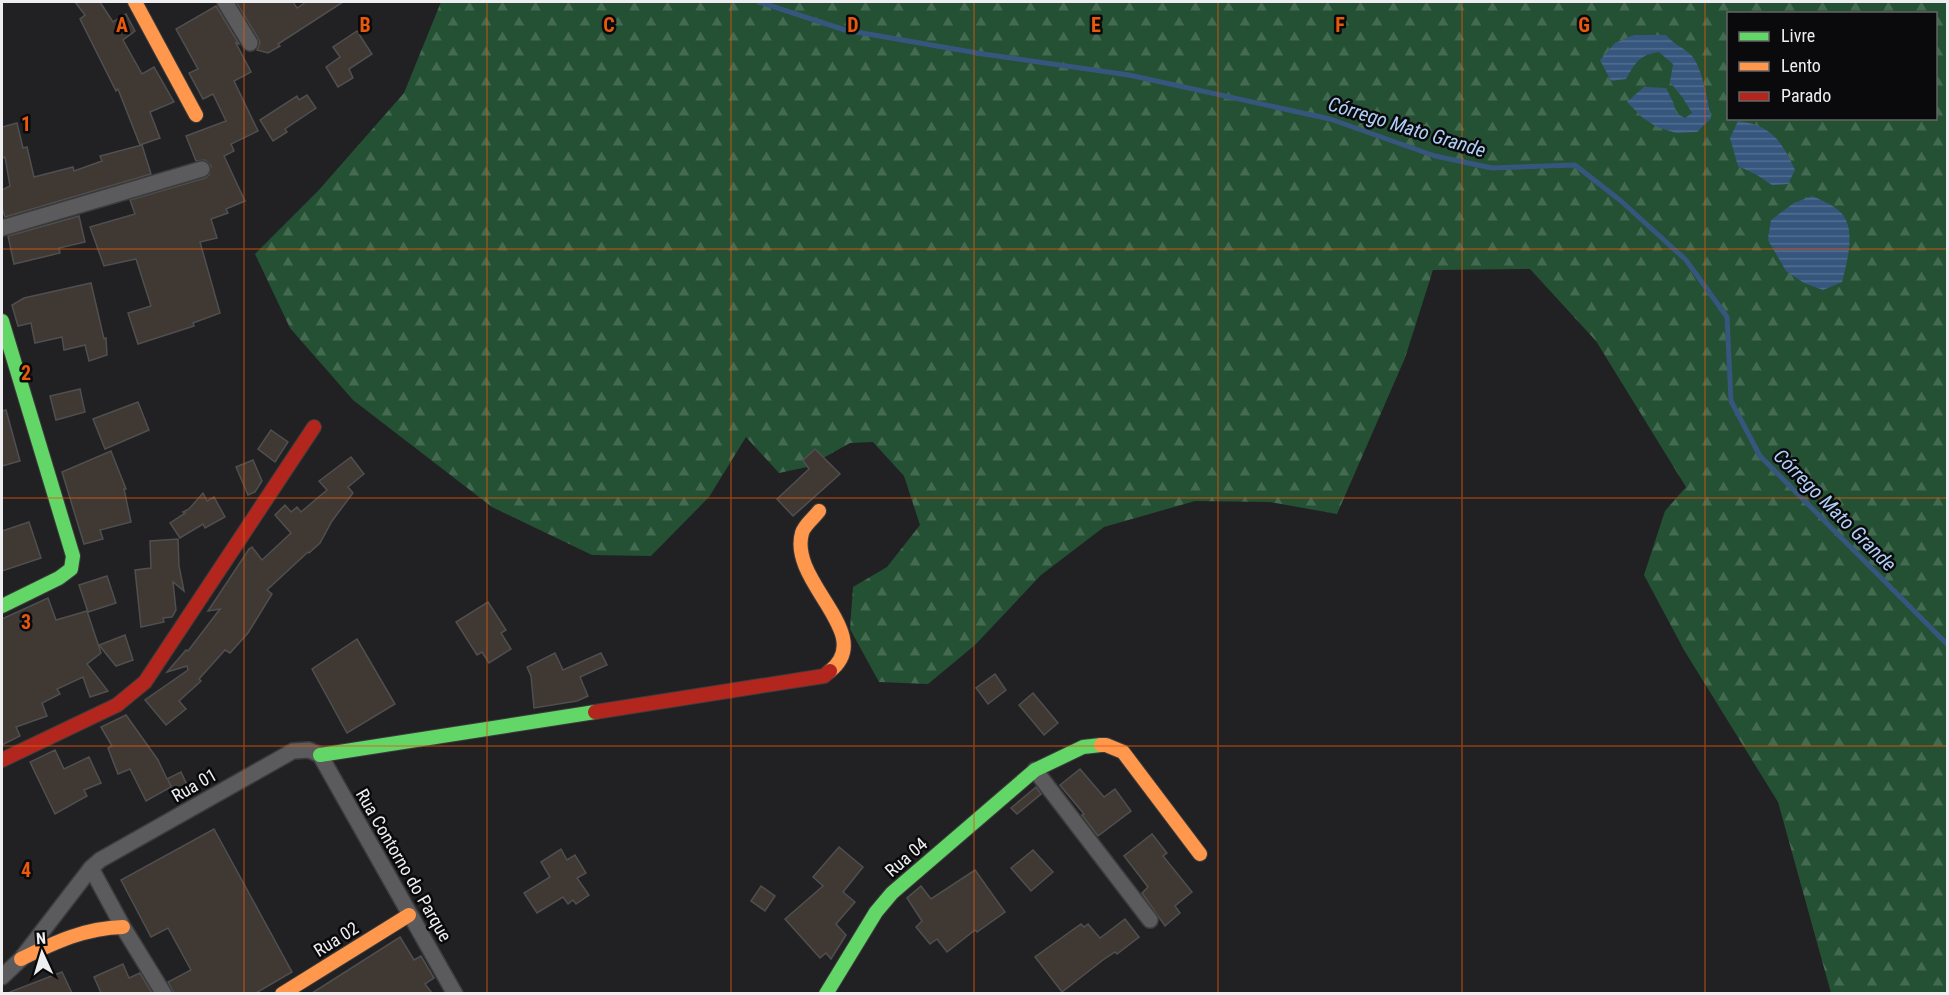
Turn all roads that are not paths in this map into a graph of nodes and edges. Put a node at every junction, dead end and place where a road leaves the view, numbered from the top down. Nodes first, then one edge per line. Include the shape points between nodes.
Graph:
1 (135, 2) edge
2 (225, 2) edge
3 (250, 43) dead end
4 (196, 115) dead end
5 (202, 169) dead end
6 (2, 228) edge
7 (2, 321) edge
8 (314, 427) dead end
9 (819, 512) dead end
10 (2, 606) edge
11 (320, 755) junction
12 (2, 760) edge
13 (1035, 770) junction
14 (1200, 854) dead end
15 (91, 868) junction
16 (409, 915) junction
17 (1150, 920) dead end
18 (123, 927) junction
19 (21, 959) junction
20 (2, 977) edge
21 (164, 993) edge
22 (282, 993) edge
23 (455, 993) edge
24 (826, 993) edge

1 - 4 street
2 - 3 street
5 - 6 street
7 - 10 street via 73,556 71,569 59,578
8 - 12 street via 145,682 117,705
9 - 11 street via 803,531 799,548 805,572 842,631 845,649 841,661 824,676
11 - 15 street, Rua 01 via 309,750 293,751
11 - 16 street, Rua Contorno do Parque
13 - 14 street, Rua 04 via 1083,747 1106,745 1123,752
13 - 17 street
13 - 24 street, Rua 04 via 891,893
15 - 18 street
15 - 19 street, Rua 01
16 - 22 street, Rua 02
16 - 23 street, Rua Contorno do Parque
18 - 19 street via 89,929
18 - 21 street
19 - 20 street, Rua 01

